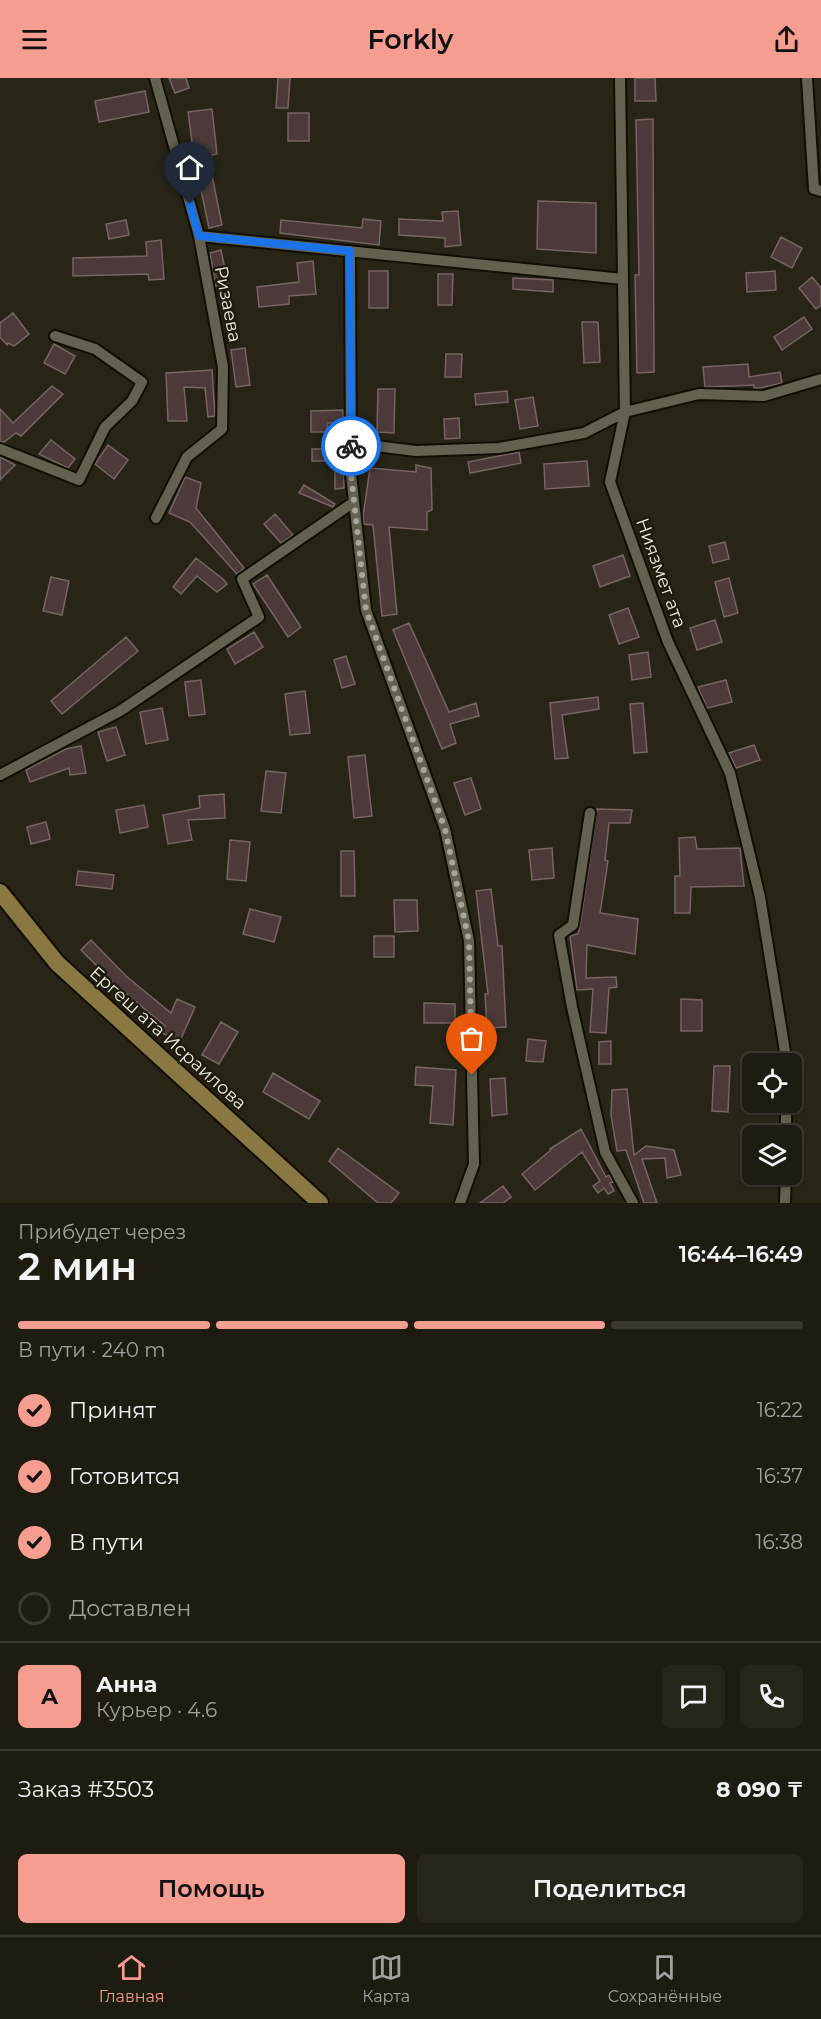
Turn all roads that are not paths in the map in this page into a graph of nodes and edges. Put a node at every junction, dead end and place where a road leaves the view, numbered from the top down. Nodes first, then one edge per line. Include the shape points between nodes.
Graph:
1 (155, 78) edge
2 (620, 78) edge
3 (807, 78) edge
4 (821, 191) edge
5 (199, 236) junction
6 (350, 251) junction
7 (623, 279) junction
8 (55, 336) dead end
9 (821, 379) edge
10 (625, 412) junction
11 (351, 443) junction
12 (0, 449) edge
13 (354, 502) junction
14 (156, 518) dead end
15 (0, 775) edge
16 (590, 813) dead end
17 (0, 892) edge
18 (785, 1053) edge
19 (786, 1185) edge
20 (320, 1203) edge
21 (460, 1203) edge
22 (633, 1203) edge
23 (785, 1203) edge

1 - 5 street, Ризаева
2 - 7 street, Ниязмет ата
3 - 4 street via 814,189
5 - 6 street
5 - 14 street, Ризаева via 223,367 222,429 187,457
6 - 7 street
6 - 11 street
7 - 10 street, Ниязмет ата
8 - 12 street via 95,349 142,382 132,401 105,427 79,480
9 - 10 street via 764,396 699,394
10 - 11 street via 584,433 499,448 416,452
10 - 18 street, Ниязмет ата via 610,482 668,642 730,774 760,897
11 - 13 street
13 - 15 street via 242,579 258,617 120,711
13 - 21 street via 366,610 445,829 469,941 474,1164
16 - 22 street via 573,925 560,935 605,1152
17 - 20 main road, Ергеш ата Исраилова via 57,963
19 - 23 street

